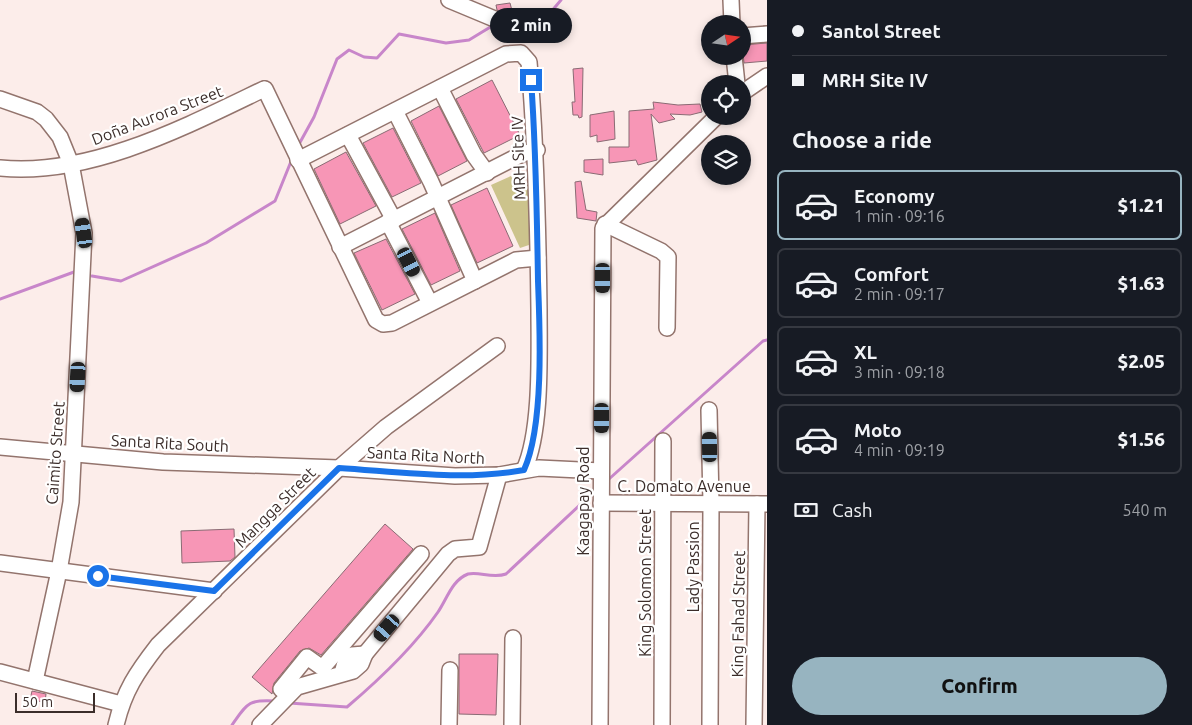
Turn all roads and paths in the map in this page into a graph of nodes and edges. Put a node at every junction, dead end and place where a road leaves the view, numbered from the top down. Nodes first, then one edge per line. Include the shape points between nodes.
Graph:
1 (449, 0) edge
2 (731, 0) edge
3 (732, 15) edge
4 (497, 20) dead end
5 (767, 34) edge
6 (751, 35) edge
7 (767, 76) edge
8 (751, 87) edge
9 (440, 88) junction
10 (0, 99) edge
11 (395, 111) junction
12 (708, 125) edge
13 (348, 135) junction
14 (536, 150) junction
15 (298, 160) junction
16 (71, 164) junction
17 (0, 168) edge
18 (487, 172) junction
19 (437, 197) junction
20 (391, 221) junction
21 (605, 224) junction
22 (340, 247) junction
23 (538, 258) junction
24 (475, 281) junction
25 (430, 303) junction
26 (666, 328) dead end
27 (497, 346) dead end
28 (709, 410) dead end
29 (663, 441) dead end
30 (0, 447) edge
31 (73, 455) junction
32 (339, 468) junction
33 (524, 470) junction
34 (601, 471) junction
35 (499, 475) junction
36 (601, 502) junction
37 (662, 502) junction
38 (711, 503) junction
39 (762, 504) edge
40 (421, 554) dead end
41 (0, 562) edge
42 (59, 571) junction
43 (214, 591) junction
44 (512, 638) dead end
45 (450, 670) dead end
46 (0, 672) edge
47 (35, 682) junction
48 (283, 700) junction
49 (121, 704) junction
50 (116, 725) edge
51 (260, 725) edge
52 (449, 725) edge
53 (512, 725) edge
54 (600, 725) edge
55 (662, 725) edge
56 (710, 725) edge
57 (754, 725) edge

1 - 4 street
2 - 3 street
5 - 6 street
7 - 8 street
9 - 11 street, MRH Site IV
9 - 14 street, MRH Site IV via 506,54 521,53 529,62
9 - 18 street via 474,155
10 - 16 street, Caimito Street via 26,107 46,119 60,137
11 - 13 street, MRH Site IV
11 - 19 street
12 - 21 street
13 - 15 street, MRH Site IV
13 - 20 street
14 - 18 street
14 - 23 street, MRH Site IV
15 - 16 street, Doña Aurora Street via 264,89 130,148
15 - 22 street
16 - 17 street, Doña Aurora Street
16 - 31 street, Caimito Street via 84,233
18 - 19 street
19 - 20 street
19 - 24 street
20 - 22 street
20 - 25 street
21 - 26 street via 668,257
21 - 34 street, Kaagapay Road
22 - 25 street via 376,320 383,324 392,323
23 - 24 street via 516,260
23 - 33 street, MRH Site IV via 539,374 531,456
24 - 25 street
27 - 32 street, Mangga Street via 386,427
28 - 38 street, Lady Passion
29 - 37 street, King Solomon Street
30 - 31 street, Santa Rita South
31 - 32 street, Santa Rita South via 163,462
31 - 42 street, Caimito Street via 71,502
32 - 35 street, Santa Rita North via 455,476
32 - 43 street, Mangga Street
33 - 34 street, Santa Rita North
33 - 35 street, Santa Rita North
34 - 36 street, Kaagapay Road
35 - 48 street via 479,546 454,549 448,554 364,654 348,658 342,673 297,687
36 - 37 street, C. Domato Avenue
36 - 54 street, Kaagapay Road
37 - 38 street, C. Domato Avenue
37 - 55 street, King Solomon Street
38 - 39 street, C. Domato Avenue
38 - 56 street, Lady Passion
39 - 57 street, King Fahad Street
40 - 48 street via 324,666 307,657 281,688
41 - 42 street
42 - 43 street
42 - 47 street, Caimito Street
43 - 49 street, Mangga Street via 158,645 134,675
44 - 53 street
45 - 52 street
46 - 47 street
47 - 49 street
48 - 51 street
49 - 50 street, Mangga Street

